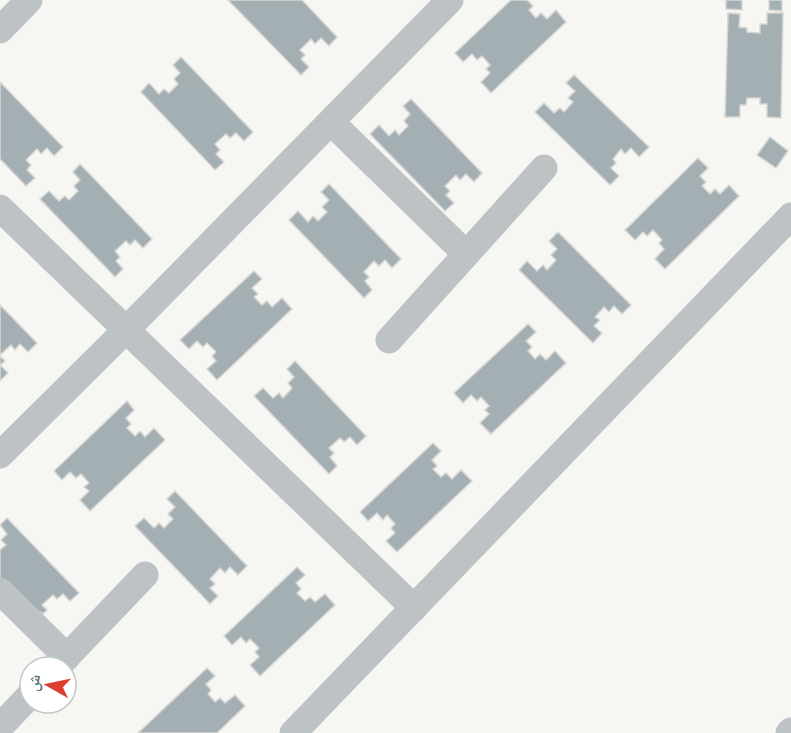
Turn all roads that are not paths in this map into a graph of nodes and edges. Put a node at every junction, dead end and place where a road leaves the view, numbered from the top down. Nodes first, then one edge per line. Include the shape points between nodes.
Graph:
1 (29, 0) edge
2 (450, 0) edge
3 (0, 30) edge
4 (331, 122) junction
5 (544, 168) dead end
6 (0, 208) edge
7 (791, 216) edge
8 (466, 254) junction
9 (126, 330) junction
10 (389, 340) dead end
11 (0, 455) edge
12 (145, 575) dead end
13 (0, 591) edge
14 (414, 608) junction
15 (56, 655) edge
16 (69, 655) edge
17 (18, 707) edge
18 (0, 726) edge
19 (293, 733) edge

1 - 3 street
2 - 4 street
4 - 8 street
4 - 9 street
5 - 8 street
6 - 9 street
7 - 14 street
8 - 10 street
9 - 11 street
9 - 14 street
12 - 16 street
13 - 15 street
14 - 19 street
17 - 18 street

